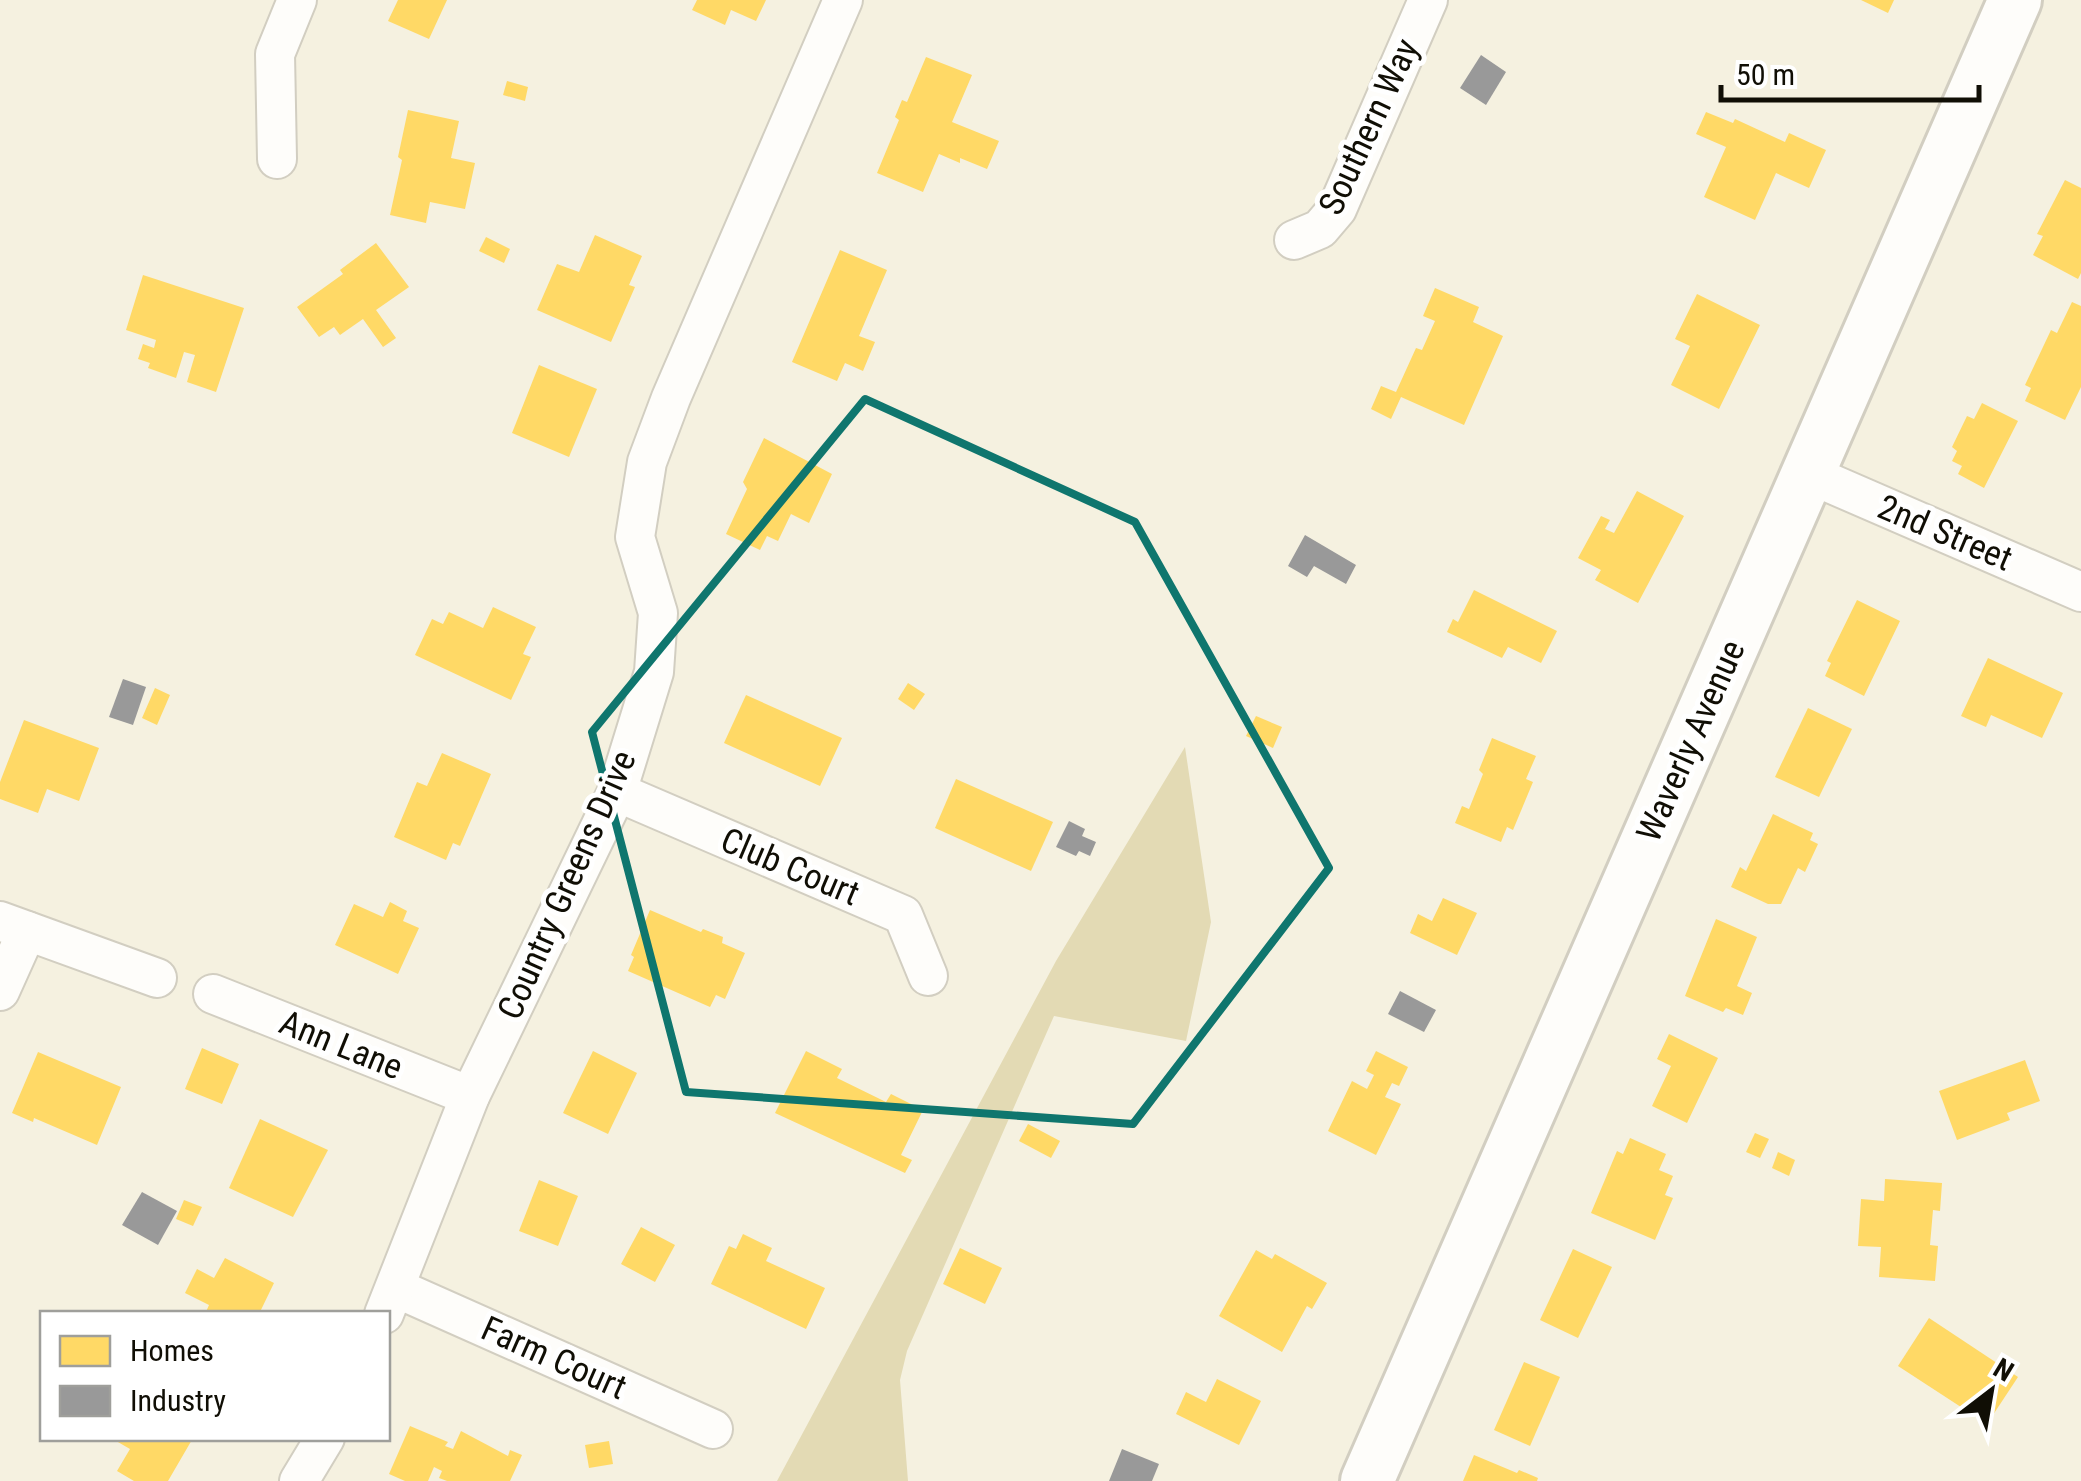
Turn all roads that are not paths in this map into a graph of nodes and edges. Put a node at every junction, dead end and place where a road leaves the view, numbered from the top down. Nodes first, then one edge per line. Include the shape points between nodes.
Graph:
1 (298, 0) edge
2 (844, 0) edge
3 (1428, 0) edge
4 (2015, 0) edge
5 (277, 159) dead end
6 (1294, 240) dead end
7 (1809, 474) junction
8 (2081, 592) edge
9 (616, 792) junction
10 (14, 926) edge
11 (928, 976) dead end
12 (157, 978) dead end
13 (0, 991) edge
14 (213, 994) dead end
15 (470, 1096) junction
16 (390, 1300) edge
17 (713, 1430) dead end
18 (323, 1441) edge
19 (299, 1481) edge
20 (1367, 1481) edge

1 - 5 street via 274,54
2 - 9 street, Country Greens Drive via 648,462 635,537 658,613 654,672
3 - 6 street, Southern Way via 1337,210 1320,228
4 - 7 street, Waverly Avenue
7 - 8 street, 2nd Street
7 - 20 street, Waverly Avenue
9 - 11 street, Club Court via 903,915
9 - 15 street, Country Greens Drive
10 - 12 street
10 - 13 street
14 - 15 street, Ann Lane
15 - 16 street, Country Greens Drive
16 - 17 street, Farm Court
18 - 19 street

